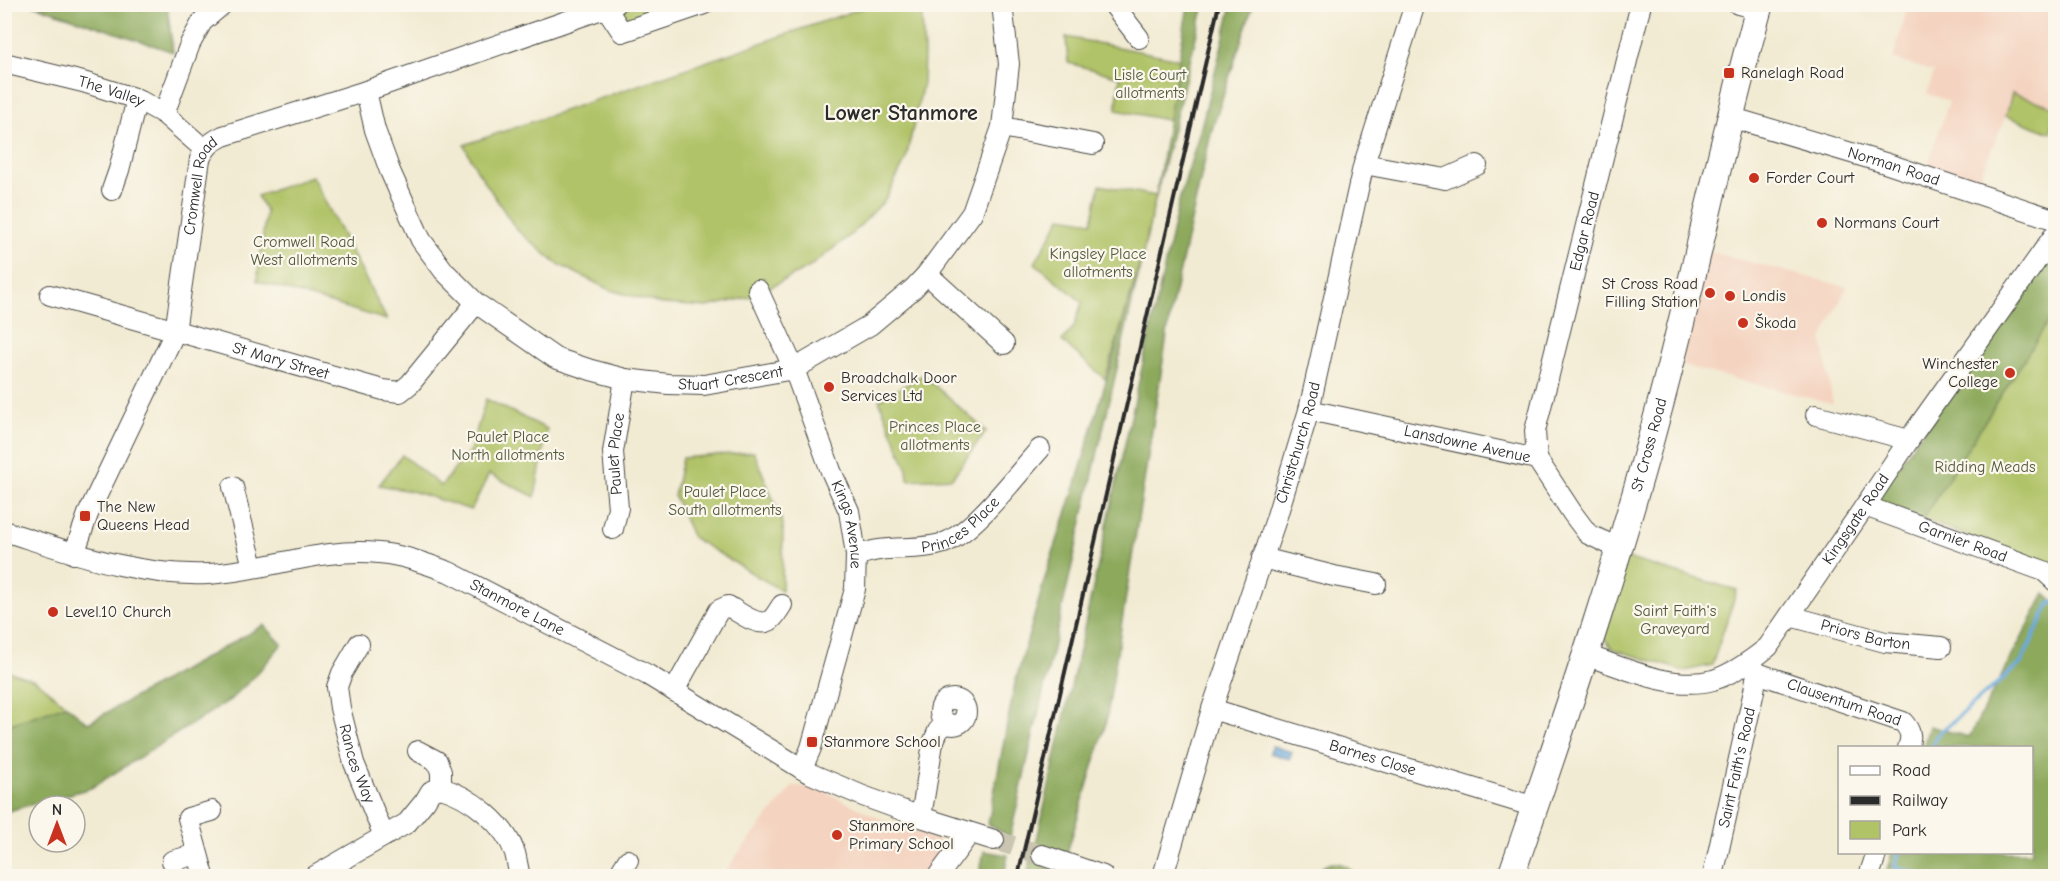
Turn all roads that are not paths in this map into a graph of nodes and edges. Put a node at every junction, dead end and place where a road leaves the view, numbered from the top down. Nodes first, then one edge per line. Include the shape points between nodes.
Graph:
1 (223, 4) edge
2 (704, 4) edge
3 (1002, 4) edge
4 (1113, 4) edge
5 (1415, 4) edge
6 (1641, 4) edge
7 (609, 6) edge
8 (1752, 6) edge
9 (1140, 38) dead end
10 (4, 63) edge
11 (366, 91) junction
12 (137, 99) junction
13 (164, 114) junction
14 (1730, 117) junction
15 (1002, 127) junction
16 (1093, 144) dead end
17 (204, 149) junction
18 (1364, 164) junction
19 (1477, 165) dead end
20 (112, 190) dead end
21 (2055, 220) edge
22 (2055, 233) edge
23 (927, 274) junction
24 (758, 290) dead end
25 (50, 295) dead end
26 (476, 303) junction
27 (175, 332) junction
28 (1004, 344) dead end
29 (794, 369) junction
30 (625, 379) junction
31 (1309, 410) junction
32 (1816, 415) dead end
33 (1909, 440) junction
34 (1041, 449) dead end
35 (1537, 459) junction
36 (233, 487) dead end
37 (1865, 506) junction
38 (613, 529) dead end
39 (4, 531) edge
40 (1620, 549) junction
41 (74, 554) junction
42 (856, 555) junction
43 (1262, 558) junction
44 (253, 567) junction
45 (2055, 582) edge
46 (1376, 584) dead end
47 (782, 605) dead end
48 (1790, 616) junction
49 (359, 644) dead end
50 (1941, 647) dead end
51 (1586, 656) junction
52 (1753, 667) junction
53 (674, 691) junction
54 (1212, 710) junction
55 (946, 723) dead end
56 (1908, 746) edge
57 (418, 751) dead end
58 (802, 769) junction
59 (441, 788) junction
60 (1535, 807) junction
61 (212, 811) dead end
62 (921, 817) junction
63 (970, 833) junction
64 (384, 836) junction
65 (994, 840) tunnel mouth
66 (197, 854) junction
67 (1875, 854) edge
68 (1042, 855) tunnel mouth
69 (172, 861) dead end
70 (204, 876) edge
71 (315, 876) edge
72 (520, 876) edge
73 (938, 876) edge
74 (1103, 876) edge
75 (1163, 876) edge
76 (1510, 876) edge
77 (1713, 876) edge
78 (1869, 876) edge

1 - 13 street via 198,29
2 - 7 street, Cromwell Road via 622,32
3 - 15 street, Stuart Crescent via 1009,64
4 - 9 street
5 - 18 street, Christchurch Road
6 - 35 street, Edgar Road via 1535,431
7 - 11 street, Cromwell Road
8 - 14 main road, St Cross Road
10 - 12 street, The Valley
11 - 17 street, Cromwell Road via 223,136
11 - 26 street, Stuart Crescent via 390,171 421,240 444,271
12 - 13 street, The Valley
12 - 20 street
13 - 17 street, The Valley
14 - 21 street, Norman Road
14 - 40 main road, St Cross Road via 1670,367
15 - 16 street
15 - 23 street, Stuart Crescent via 972,213
17 - 27 street, Cromwell Road
18 - 19 street via 1445,179
18 - 31 street, Christchurch Road
22 - 33 street, Kingsgate Road
23 - 28 street
23 - 29 street, Stuart Crescent via 870,325
24 - 29 street, Kings Avenue
25 - 27 street, St Mary Street
26 - 27 street, St Mary Street via 400,392
26 - 30 street, Stuart Crescent via 555,358
27 - 41 street, Cromwell Road via 88,514
29 - 30 street, Stuart Crescent via 704,384
29 - 42 street, Kings Avenue via 849,511
30 - 38 street, Paulet Place via 613,452 618,508
31 - 35 street, Lansdowne Avenue
31 - 43 street, Christchurch Road
32 - 33 street
33 - 37 street, Kingsgate Road
34 - 42 street, Princes Place via 980,516 956,536 912,549
35 - 40 street, Lansdowne Avenue via 1588,534
36 - 44 street
37 - 45 street, Garnier Road via 2044,571
37 - 48 street, Kingsgate Road
39 - 41 street, Stanmore Lane
40 - 51 main road, St Cross Road
41 - 44 street, Stanmore Lane via 156,573 210,574
42 - 58 street, Kings Avenue via 855,589
43 - 46 street
43 - 54 street, Christchurch Road
44 - 53 street, Stanmore Lane via 363,552 422,562 449,572
47 - 53 street via 766,622 728,606 719,610
48 - 50 street, Priors Barton via 1885,642
48 - 52 street, Kingsgate Road
49 - 64 street, Rances Way via 342,673 329,682 354,764
51 - 52 street, Kingsgate Road via 1671,682 1711,680
51 - 60 main road, St Cross Road
52 - 56 street, Clausentum Road via 1904,723 1911,734
52 - 77 street, Saint Faith's Road
53 - 58 street, Stanmore Lane
54 - 60 street, Barnes Close
54 - 75 street, Christchurch Road
55 - 62 street via 933,743
57 - 59 street via 437,761
58 - 62 street, Stanmore Lane
59 - 64 street via 431,791 407,823
59 - 72 street via 480,809 498,826 514,852
60 - 76 main road, St Cross Road
61 - 66 street via 188,818
62 - 63 street, Stanmore Lane
63 - 65 street, Stanmore Lane
63 - 73 street
64 - 71 street
66 - 69 street
66 - 70 street
67 - 78 street
68 - 74 street

